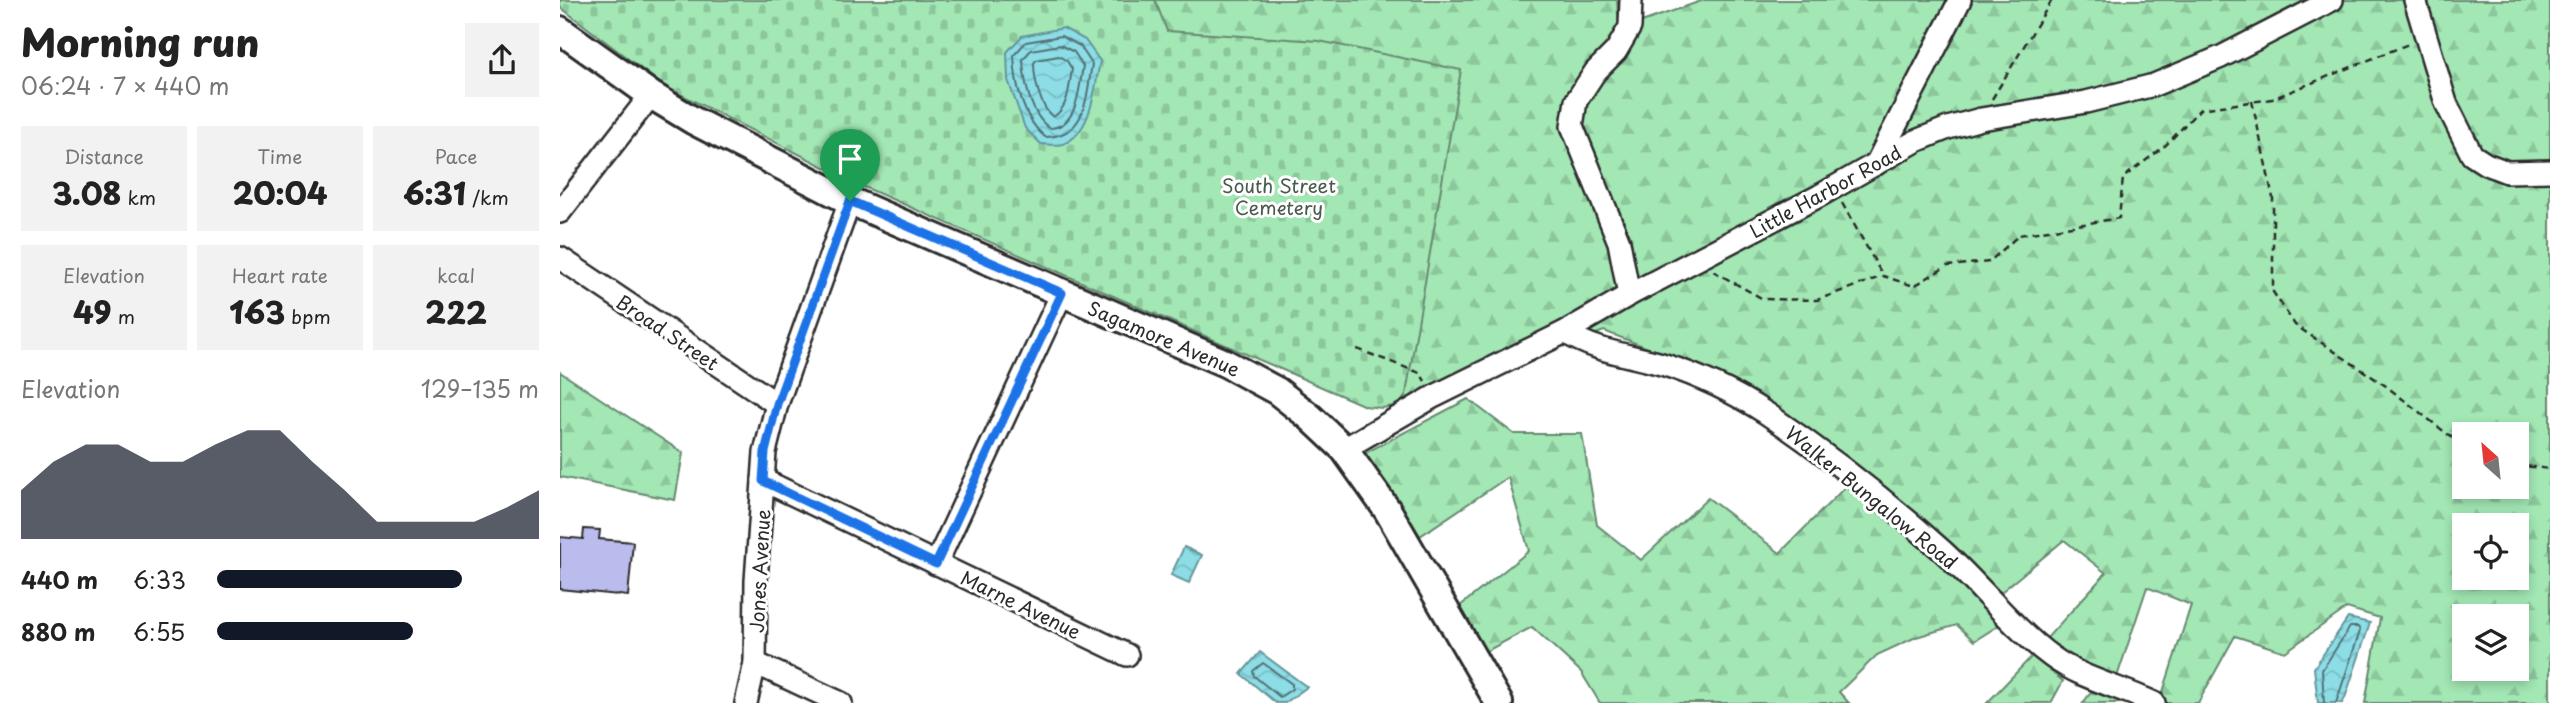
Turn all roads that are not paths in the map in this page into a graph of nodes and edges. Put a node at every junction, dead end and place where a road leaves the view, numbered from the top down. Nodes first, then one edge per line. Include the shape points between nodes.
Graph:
1 (1631, 0) edge
2 (1960, 0) edge
3 (2332, 0) edge
4 (2415, 0) edge
5 (560, 30) edge
6 (651, 95) junction
7 (1876, 164) junction
8 (2550, 171) edge
9 (850, 201) junction
10 (560, 212) edge
11 (560, 258) edge
12 (1062, 293) junction
13 (1629, 295) junction
14 (1565, 332) junction
15 (777, 404) junction
16 (1344, 449) junction
17 (763, 481) junction
18 (936, 564) junction
19 (1128, 655) dead end
20 (755, 663) junction
21 (746, 703) edge
22 (841, 703) edge
23 (1499, 703) edge
24 (2154, 703) edge

1 - 13 street via 1630,27 1576,101 1573,126 1619,242
2 - 7 street
3 - 7 street, Little Harbor Road via 2221,57 2154,85 2074,104 1980,118 1916,141
4 - 8 street via 2446,103 2472,155 2507,172
5 - 6 main road, Sagamore Avenue
6 - 9 main road, Sagamore Avenue
6 - 10 street
7 - 13 street, Little Harbor Road
9 - 12 main road, Sagamore Avenue
9 - 15 street, Jones Avenue
11 - 15 street, Broad Street
12 - 16 main road, Sagamore Avenue via 1247,373 1294,404
12 - 18 street
13 - 14 street, Little Harbor Road
14 - 16 street, Little Harbor Road via 1433,397
14 - 24 street, Walker Bungalow Road via 1579,342 1700,378 1765,413 1938,547 2053,658
15 - 17 street, Jones Avenue
16 - 23 main road, Sagamore Avenue via 1382,502
17 - 18 street, Marne Avenue
17 - 20 street, Jones Avenue
18 - 19 street, Marne Avenue
20 - 21 street, Jones Avenue
20 - 22 street

